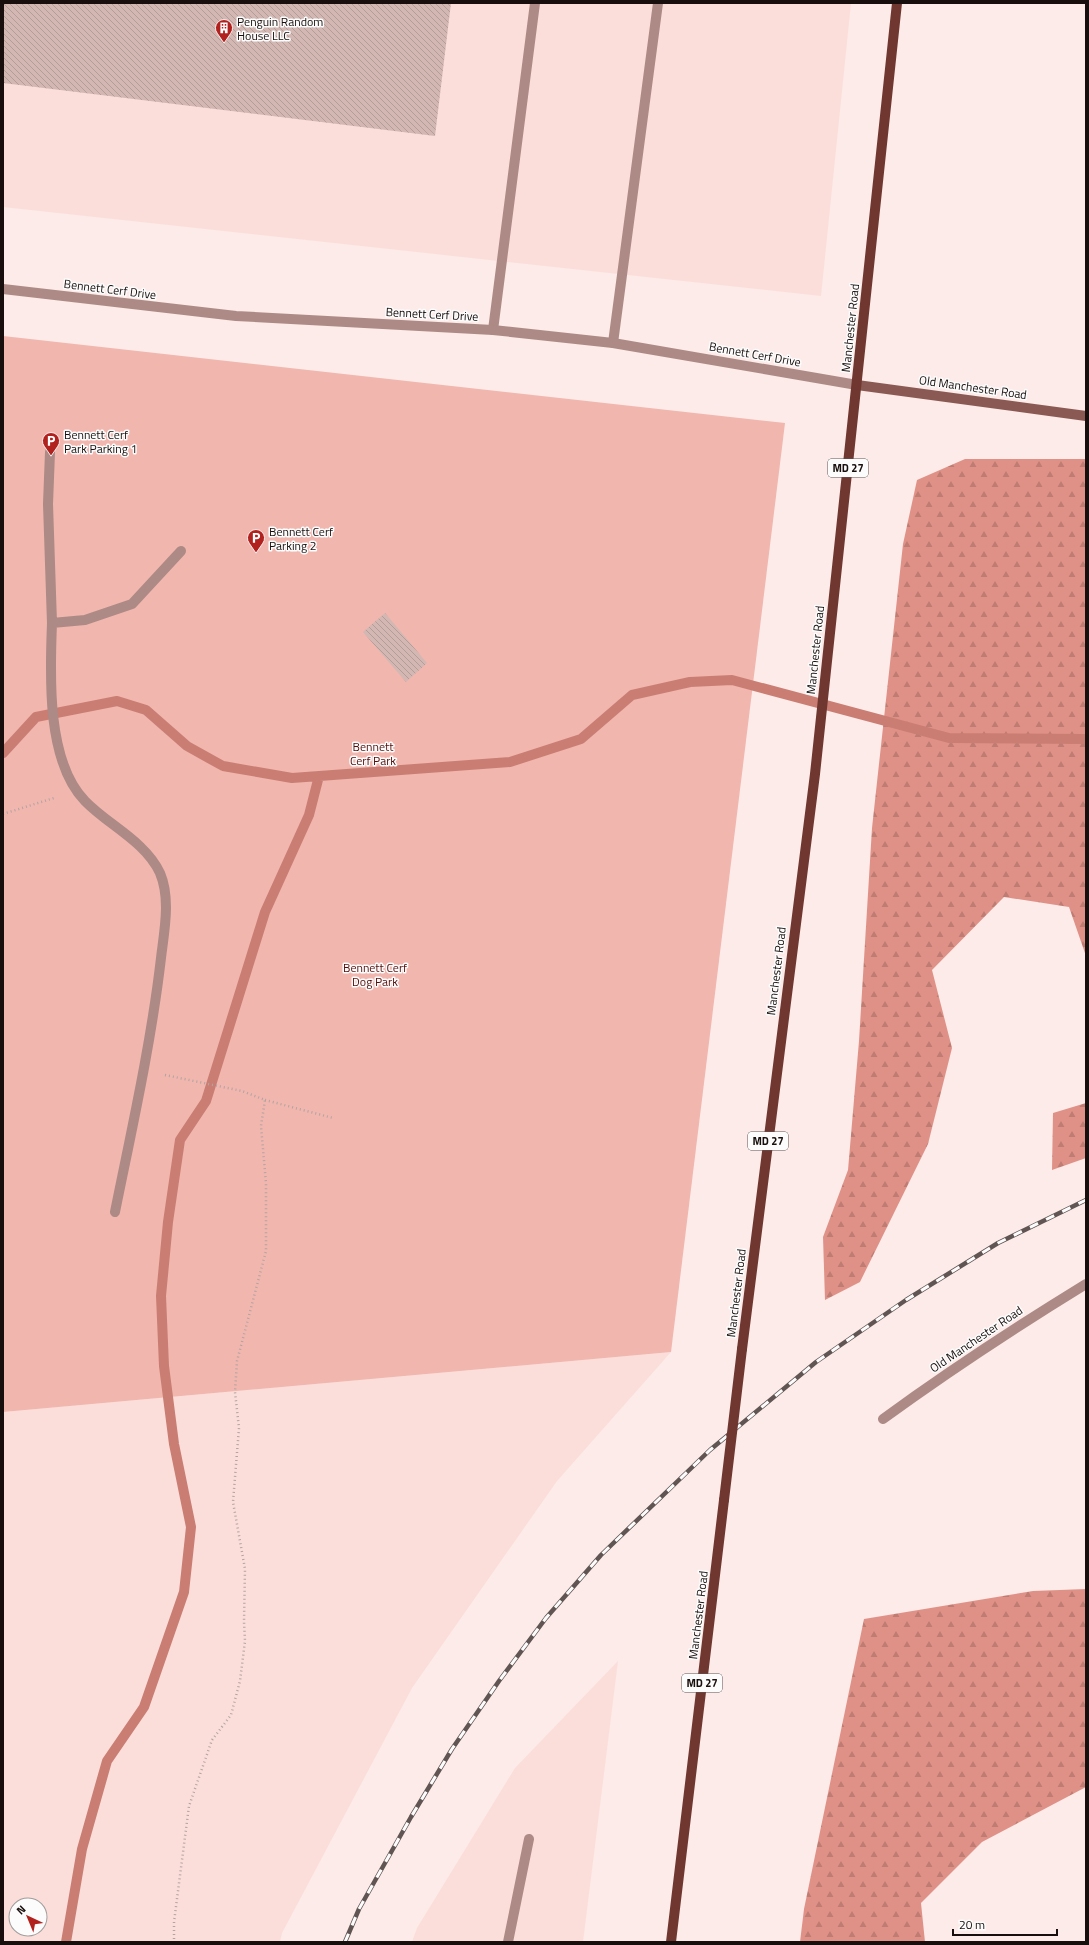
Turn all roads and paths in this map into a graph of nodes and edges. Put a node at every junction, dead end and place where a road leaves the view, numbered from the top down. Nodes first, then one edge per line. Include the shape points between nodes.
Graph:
1 (535, 3) edge
2 (658, 3) edge
3 (897, 3) edge
4 (3, 290) edge
5 (493, 330) junction
6 (613, 343) junction
7 (857, 384) junction
8 (1086, 416) edge
9 (50, 452) dead end
10 (181, 551) dead end
11 (52, 623) junction
12 (84, 800) junction
13 (3, 814) edge
14 (144, 1070) junction
15 (265, 1100) junction
16 (333, 1118) dead end
17 (115, 1212) dead end
18 (1086, 1284) edge
19 (883, 1419) dead end
20 (529, 1839) dead end
21 (174, 1942) edge
22 (508, 1942) edge
23 (671, 1942) edge

1 - 5 street
2 - 6 street
3 - 7 main road, Manchester Road / MD 27
4 - 5 street, Bennett Cerf Drive via 236,316
5 - 6 street, Bennett Cerf Drive
6 - 7 street, Bennett Cerf Drive
7 - 8 street, Old Manchester Road
7 - 23 main road, Manchester Road / MD 27, bridge via 814,781 742,1349
9 - 11 street via 48,504
10 - 11 street via 132,604 85,620
11 - 12 street via 50,686 57,735 69,778
12 - 13 path via 58,796
12 - 14 street via 135,842 149,857 160,874 165,894 165,921 154,1016
14 - 15 path via 242,1091
14 - 17 street
15 - 16 path
15 - 21 path via 261,1126 266,1183 266,1251 239,1354 235,1392 239,1428 233,1502 245,1568 245,1642 240,1681 231,1715 212,1740 189,1806 174,1922
18 - 19 street, Old Manchester Road via 968,1359
20 - 22 street

